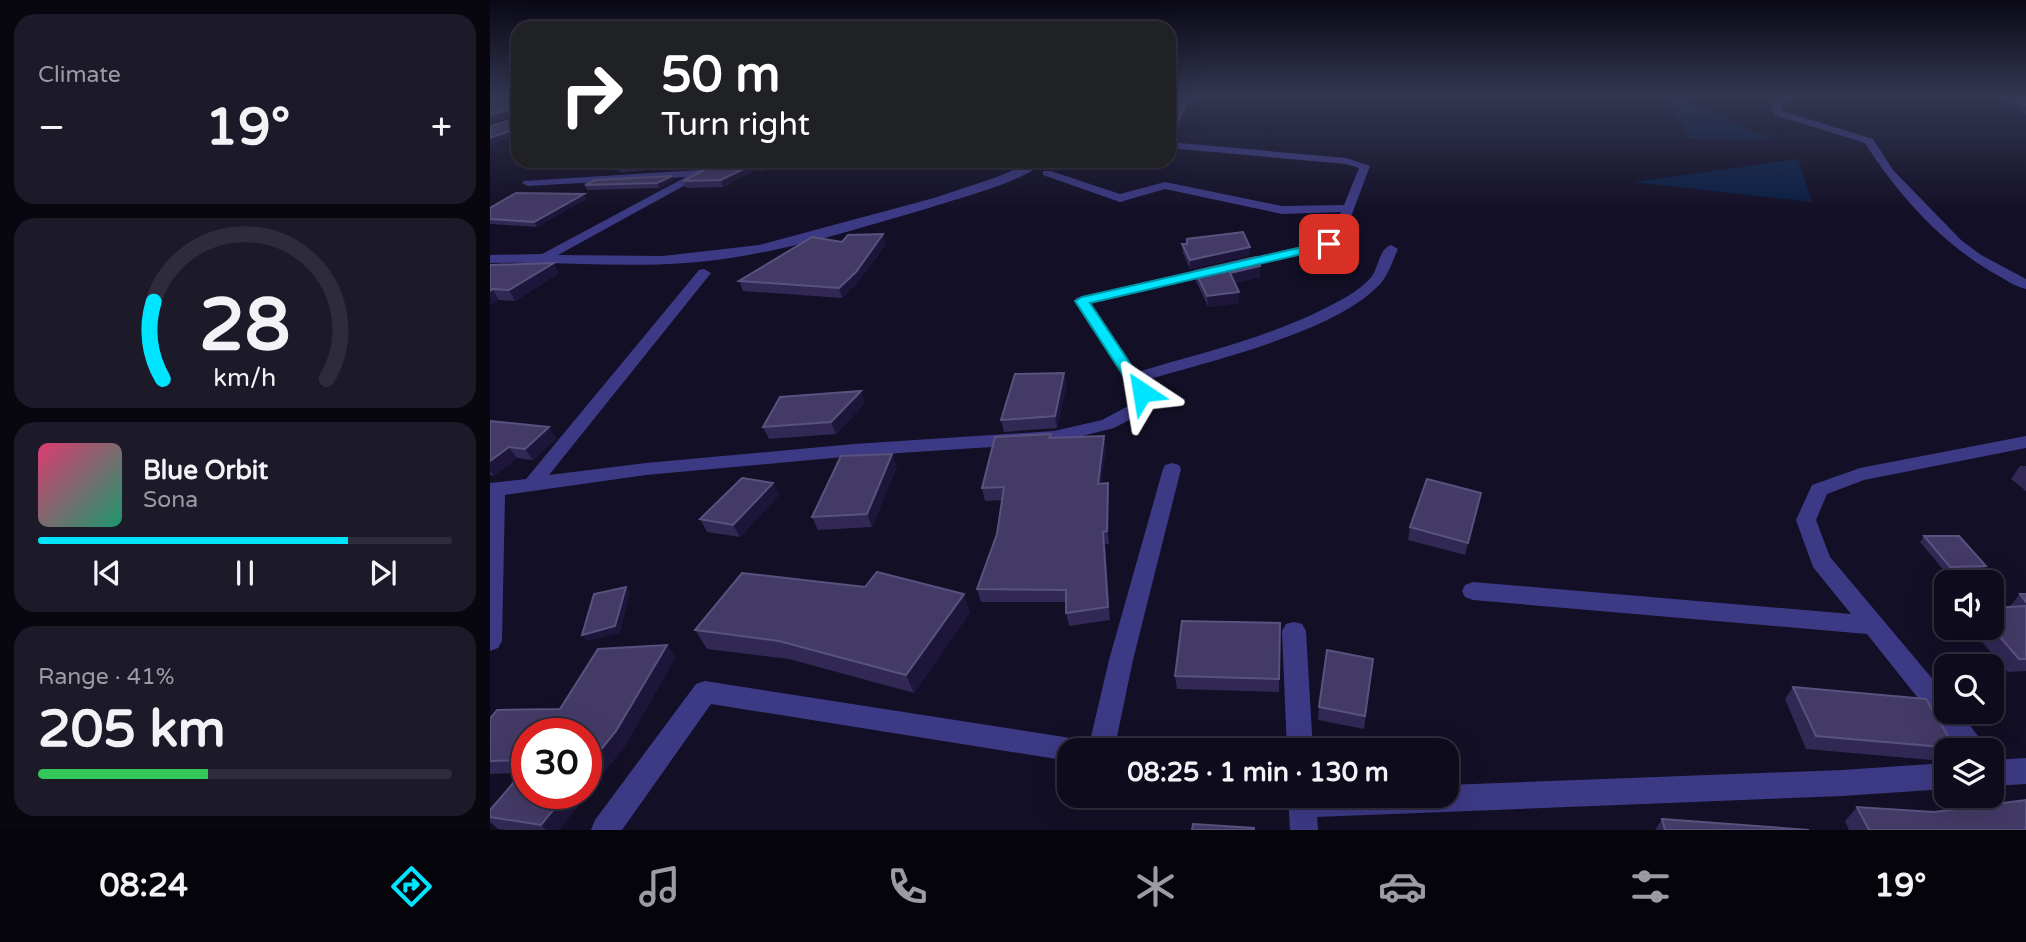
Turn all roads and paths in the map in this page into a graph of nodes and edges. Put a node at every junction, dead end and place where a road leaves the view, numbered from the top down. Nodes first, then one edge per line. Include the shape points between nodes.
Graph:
1 (1849, 135) edge
2 (1176, 146) edge
3 (711, 168) edge
4 (1041, 168) edge
5 (1046, 168) edge
6 (702, 173) junction
7 (528, 183) dead end
8 (1348, 208) junction
9 (1391, 250) dead end
10 (545, 256) junction
11 (490, 259) edge
12 (704, 273) dead end
13 (2026, 285) edge
14 (1133, 379) junction
15 (2026, 442) edge
16 (1172, 469) dead end
17 (532, 484) junction
18 (493, 489) edge
19 (1473, 591) dead end
20 (1873, 625) junction
21 (1294, 631) dead end
22 (490, 641) edge
23 (1104, 738) edge
24 (1299, 738) edge
25 (1965, 738) edge
26 (1057, 747) edge
27 (2026, 771) edge
28 (2004, 772) edge
29 (1934, 777) edge
30 (1303, 810) edge
31 (606, 830) edge

1 - 13 street via 1869,141 1889,172 1956,243
2 - 8 street via 1361,164 1363,172
3 - 6 street
4 - 10 street via 949,198 761,247 677,260
5 - 8 street via 1120,198 1165,185 1282,210
6 - 7 street
6 - 10 street
8 - 14 street via 1329,244 1082,301
9 - 14 street via 1377,280 1354,299 1293,329
10 - 11 street
12 - 17 street
14 - 17 street via 1142,392 1138,408 1108,424 1054,437 812,454
15 - 20 street via 1860,474 1819,490 1806,520 1821,561
16 - 23 street
17 - 18 street
18 - 22 street
19 - 20 street
20 - 25 street
21 - 24 street
26 - 31 street via 705,692
27 - 28 street
29 - 30 street

